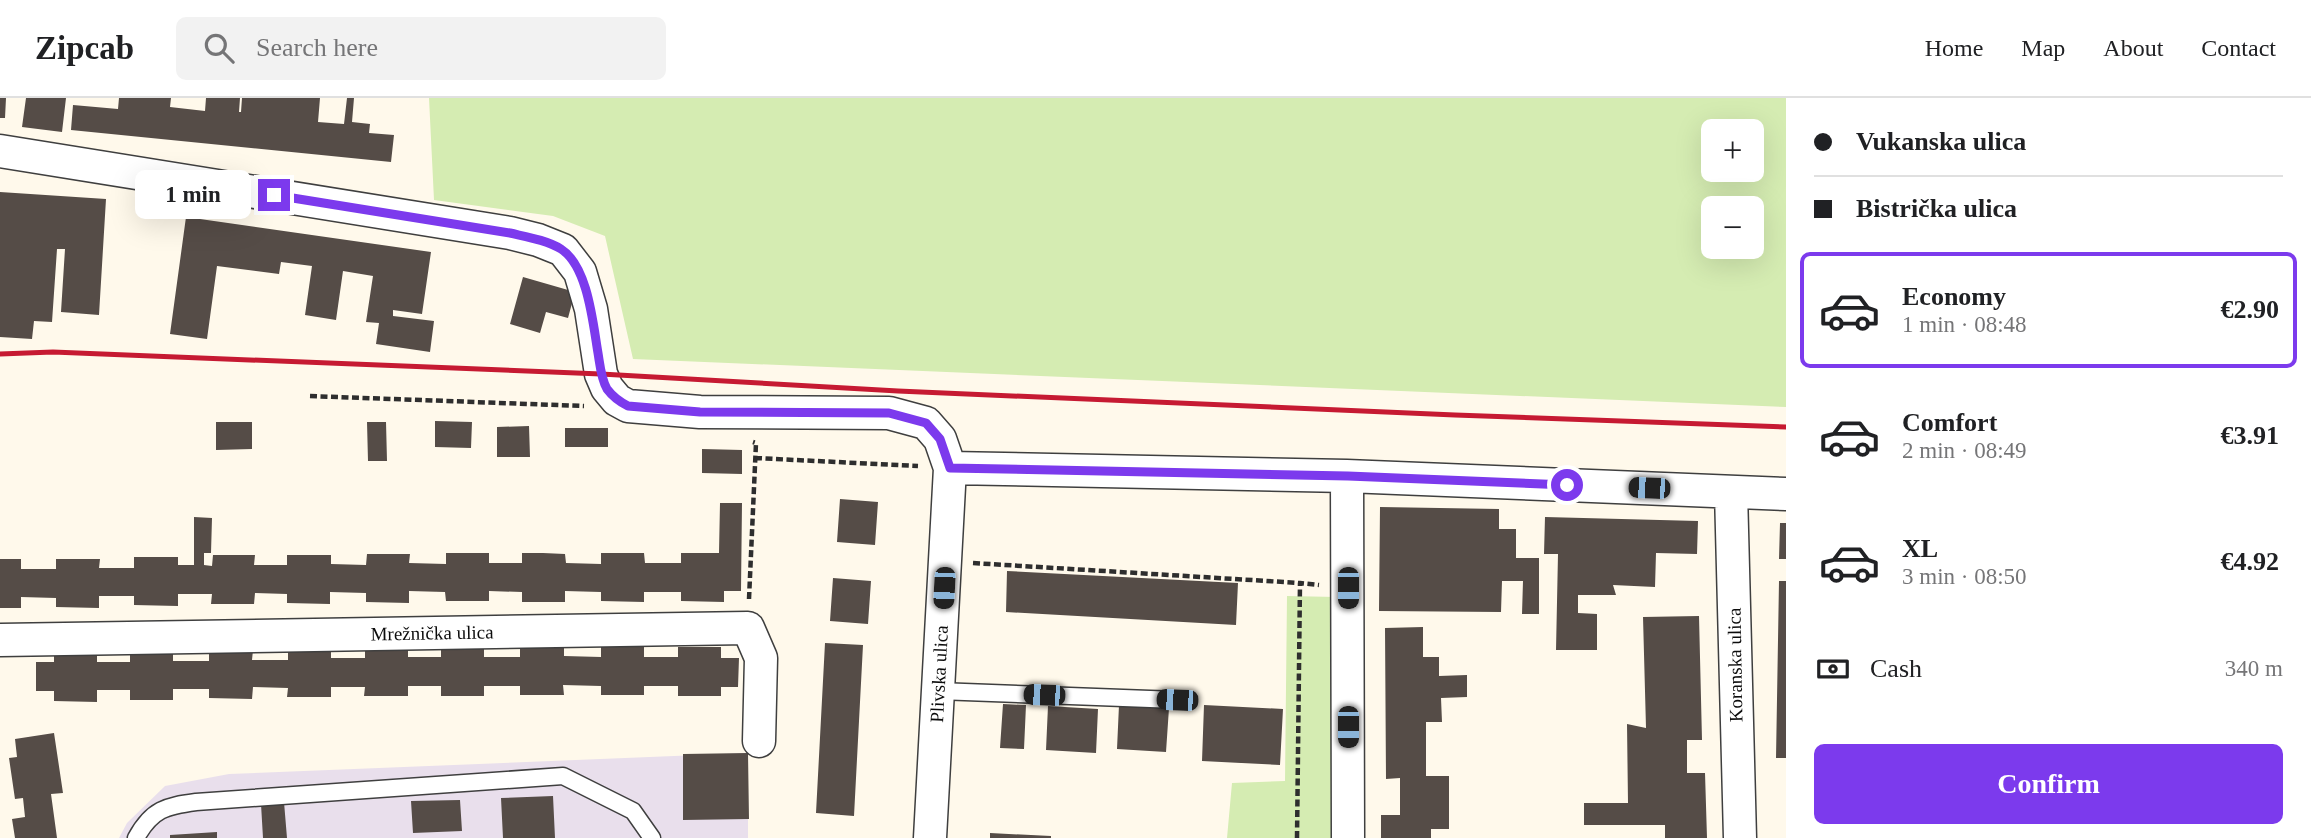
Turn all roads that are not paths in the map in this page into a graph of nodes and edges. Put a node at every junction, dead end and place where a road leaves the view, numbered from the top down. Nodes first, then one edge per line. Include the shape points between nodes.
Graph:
1 (0, 151) edge
2 (950, 468) junction
3 (1348, 476) junction
4 (1731, 492) junction
5 (1786, 494) edge
6 (0, 640) edge
7 (939, 691) junction
8 (1177, 700) dead end
9 (759, 741) dead end
10 (136, 838) edge
11 (652, 838) edge
12 (930, 838) edge
13 (1348, 838) edge
14 (1740, 838) edge

1 - 2 street via 538,240 563,250 580,272 609,387 628,406 700,412 889,413 926,423 940,439
2 - 3 street
2 - 7 street, Plivska ulica
3 - 4 street
3 - 13 street
4 - 5 street
4 - 14 street, Koranska ulica
6 - 9 street, Mrežnička ulica via 748,628 761,658
7 - 8 lane
7 - 12 street, Plivska ulica
10 - 11 lane via 164,807 196,802 563,776 633,811

